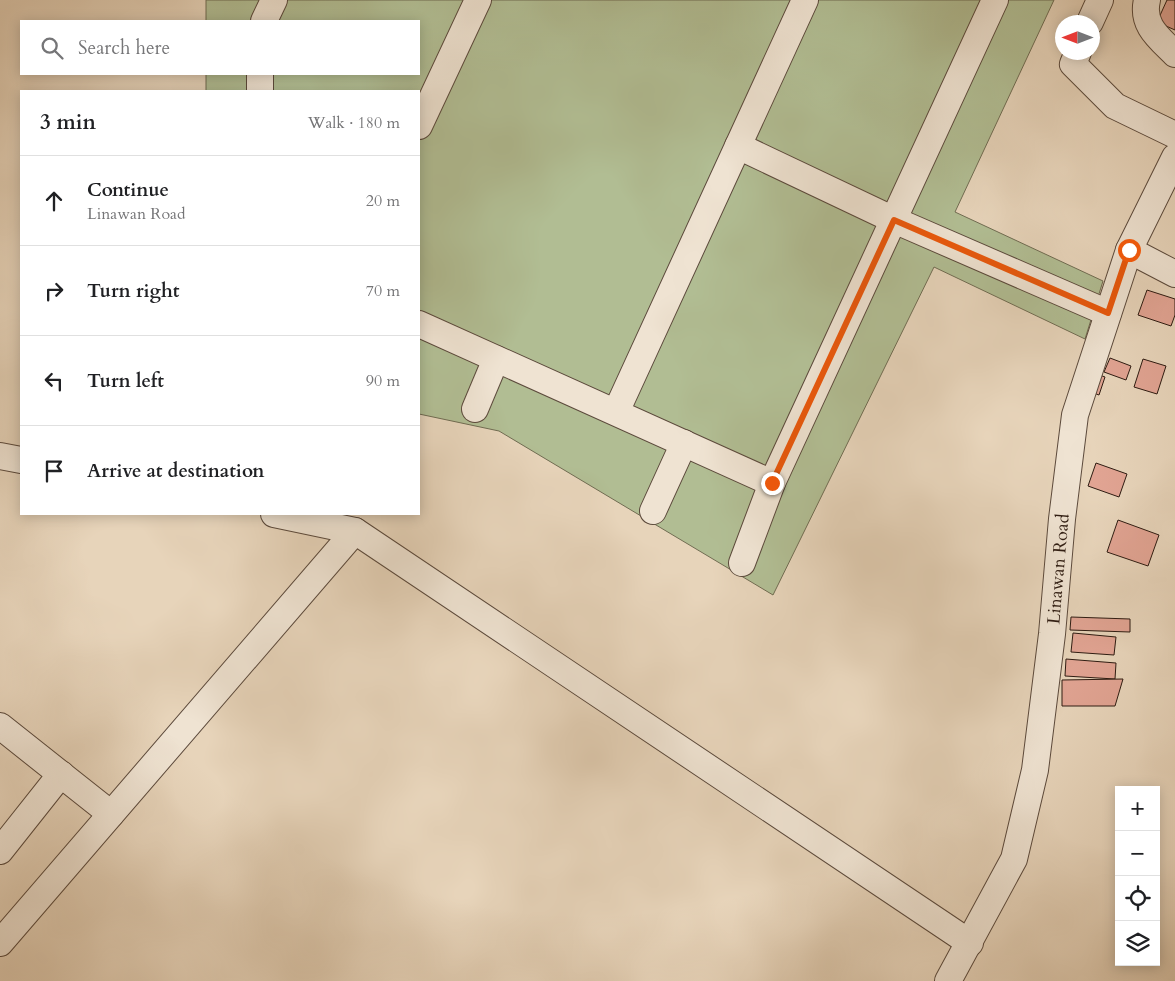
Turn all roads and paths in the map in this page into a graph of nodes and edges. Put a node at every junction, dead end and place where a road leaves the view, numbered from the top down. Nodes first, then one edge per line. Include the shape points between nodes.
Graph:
1 (274, 0) edge
2 (478, 0) edge
3 (805, 0) edge
4 (995, 0) edge
5 (1100, 0) edge
6 (1147, 0) edge
7 (1093, 15) edge
8 (264, 20) edge
9 (1175, 54) edge
10 (1075, 60) edge
11 (260, 75) edge
12 (260, 90) edge
13 (420, 124) edge
14 (1175, 135) edge
15 (738, 146) junction
16 (1175, 156) edge
17 (894, 220) junction
18 (1129, 250) junction
19 (1175, 274) edge
20 (1108, 313) junction
21 (420, 324) edge
22 (496, 359) junction
23 (475, 409) dead end
24 (616, 412) junction
25 (684, 443) junction
26 (0, 456) edge
27 (20, 460) edge
28 (772, 483) junction
29 (653, 510) dead end
30 (279, 515) edge
31 (355, 531) junction
32 (742, 563) dead end
33 (2, 730) edge
34 (61, 774) junction
35 (111, 814) junction
36 (0, 851) edge
37 (0, 943) edge
38 (970, 943) junction
39 (948, 981) edge

1 - 8 street
2 - 13 street
3 - 15 street
4 - 17 street
5 - 7 street
6 - 9 street via 1150,29
10 - 14 street via 1073,64 1115,106
11 - 12 street
15 - 17 street
15 - 24 street
16 - 18 street, Linawan Road
17 - 20 street
17 - 28 street
18 - 19 street
18 - 20 street, Linawan Road
20 - 38 street, Linawan Road via 1075,415 1035,770 1014,858
21 - 22 street
22 - 23 street
22 - 24 street
24 - 25 street
25 - 28 street
25 - 29 street
26 - 27 street
28 - 32 street
30 - 31 street
31 - 35 street
31 - 38 street
33 - 34 street
34 - 35 street
34 - 36 street
35 - 37 street
38 - 39 street, Linawan Road

